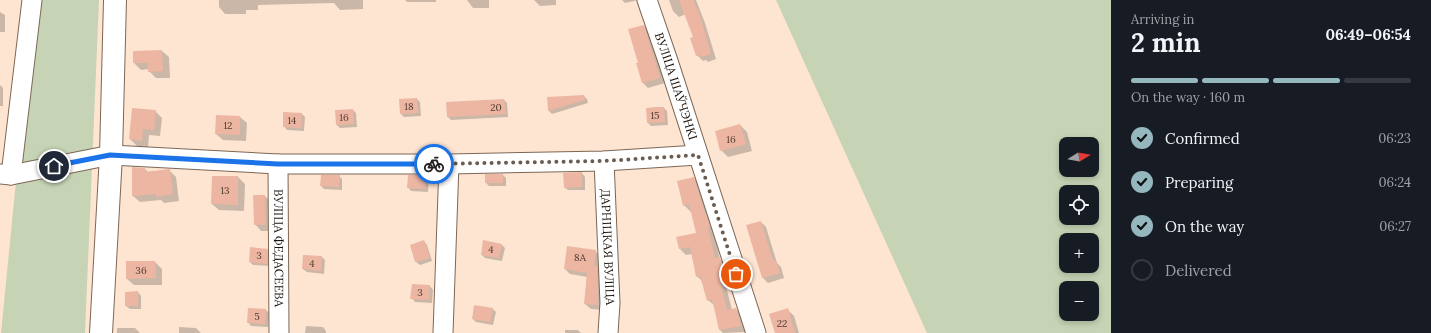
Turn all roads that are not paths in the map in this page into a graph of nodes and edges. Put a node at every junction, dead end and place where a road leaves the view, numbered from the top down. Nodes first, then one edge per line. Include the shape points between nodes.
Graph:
1 (32, 0) edge
2 (115, 0) edge
3 (647, 0) edge
4 (110, 155) junction
5 (698, 155) junction
6 (604, 161) junction
7 (278, 164) junction
8 (449, 164) junction
9 (6, 174) edge
10 (101, 333) edge
11 (279, 333) edge
12 (442, 333) edge
13 (608, 333) edge
14 (756, 333) edge

1 - 9 street
2 - 4 main road
3 - 5 street, ВУЛІЦА ШАЎЧЭНКІ
4 - 7 street
4 - 9 street
4 - 10 main road
5 - 6 street
5 - 14 street, ВУЛІЦА ШАЎЧЭНКІ
6 - 8 street
6 - 13 street, ДАРНІЦКАЯ ВУЛІЦА via 610,303
7 - 8 street
7 - 11 street, ВУЛІЦА ФЕДАСЕЕВА
8 - 12 street

